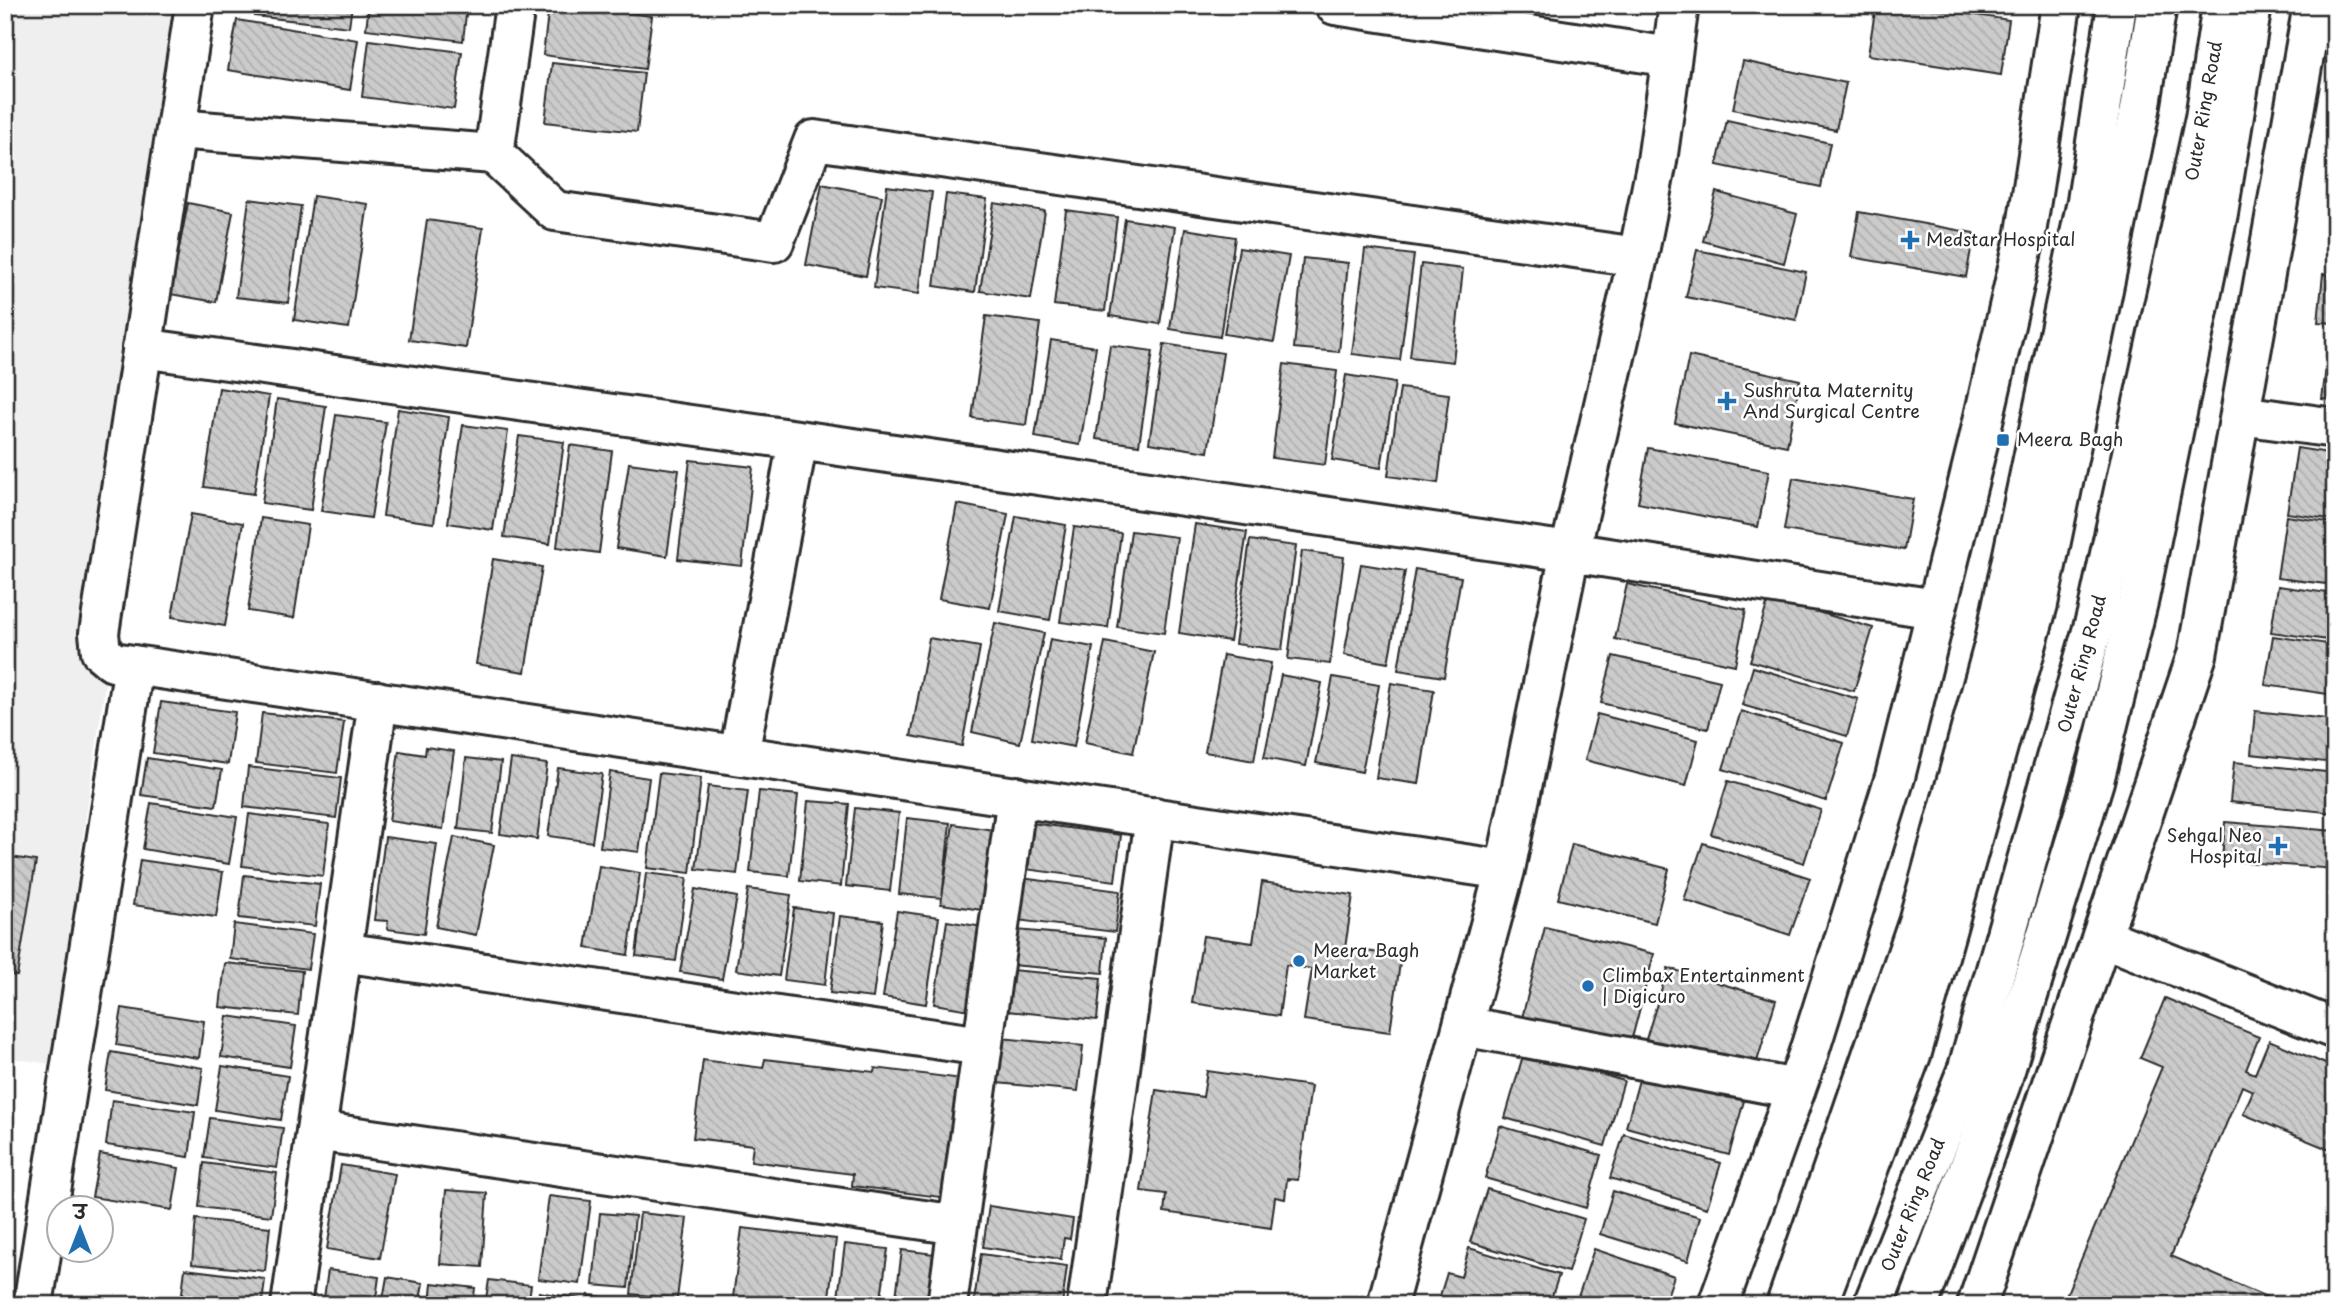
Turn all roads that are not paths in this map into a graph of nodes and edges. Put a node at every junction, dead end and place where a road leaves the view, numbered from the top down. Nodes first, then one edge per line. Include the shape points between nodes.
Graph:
1 (195, 5) edge
2 (514, 5) edge
3 (1335, 5) edge
4 (1679, 5) edge
5 (2061, 5) edge
6 (2117, 5) edge
7 (2157, 5) edge
8 (2222, 5) edge
9 (2252, 5) edge
10 (2313, 5) edge
11 (1671, 57) junction
12 (176, 129) junction
13 (494, 153) junction
14 (1638, 257) junction
15 (142, 348) junction
16 (2240, 415) junction
17 (2335, 428) edge
18 (798, 440) junction
19 (1570, 552) junction
20 (1936, 609) junction
21 (134, 665) junction
22 (378, 701) junction
23 (739, 755) junction
24 (1017, 796) junction
25 (1155, 817) junction
26 (1504, 870) junction
27 (2060, 889) junction
28 (2107, 921) junction
29 (342, 952) junction
30 (1463, 1026) junction
31 (2335, 1029) edge
32 (982, 1046) junction
33 (1796, 1089) junction
34 (316, 1131) junction
35 (958, 1225) junction
36 (33, 1305) edge
37 (291, 1305) edge
38 (947, 1305) edge
39 (1087, 1305) edge
40 (1387, 1305) edge
41 (1718, 1305) edge
42 (1786, 1305) edge
43 (1817, 1305) edge
44 (1873, 1305) edge
45 (1918, 1305) edge
46 (1977, 1305) edge

1 - 12 street
2 - 13 street
3 - 11 street
4 - 11 street
5 - 20 street via 2026,233
6 - 42 street via 2087,201 1994,645 1918,922
7 - 43 street via 2038,604 1912,1052
8 - 44 street, Outer Ring Road via 2205,118 2097,614 1968,1068
9 - 27 street, Outer Ring Road via 2218,213 2138,598 2094,781
10 - 16 street
11 - 14 street
12 - 13 street
12 - 15 street
13 - 14 street via 555,211 774,242 814,140
14 - 19 street
15 - 18 street
15 - 21 street via 99,633 101,652 113,662
16 - 17 street
16 - 28 street via 2197,655
18 - 19 street
18 - 23 street
19 - 20 street
19 - 26 street
20 - 33 street via 1895,777
21 - 22 street
21 - 36 street
22 - 23 street
22 - 29 street
23 - 24 street
24 - 25 street
24 - 32 street
25 - 26 street
25 - 39 street
26 - 30 street
27 - 28 street
27 - 45 street, Outer Ring Road via 2001,1083
28 - 31 street
28 - 46 street
29 - 32 street
29 - 34 street
30 - 33 street
30 - 40 street
32 - 35 street
33 - 41 street
34 - 35 street
34 - 37 street
35 - 38 street

